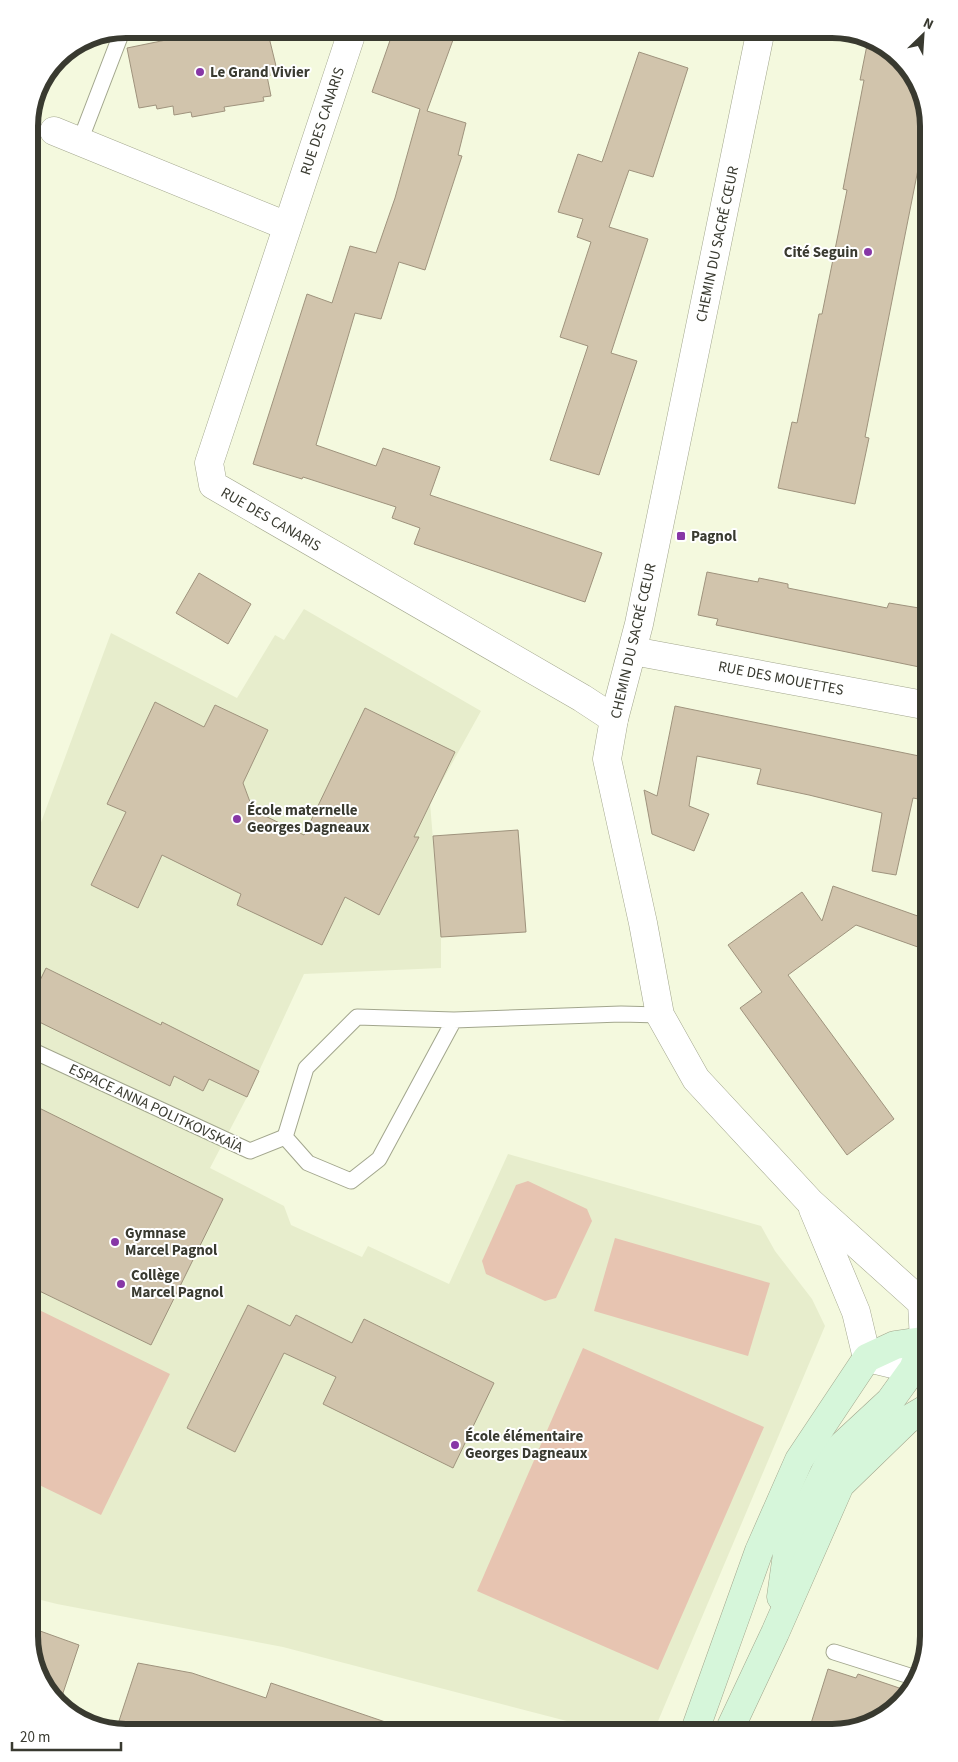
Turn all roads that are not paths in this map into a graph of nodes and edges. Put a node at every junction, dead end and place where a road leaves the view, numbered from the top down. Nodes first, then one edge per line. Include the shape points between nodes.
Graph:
1 (120, 38) edge
2 (350, 38) edge
3 (759, 38) edge
4 (54, 131) dead end
5 (80, 141) junction
6 (287, 226) junction
7 (633, 651) junction
8 (920, 704) edge
9 (614, 719) junction
10 (660, 1015) junction
11 (454, 1020) junction
12 (38, 1053) edge
13 (285, 1137) junction
14 (811, 1203) junction
15 (920, 1302) edge
16 (920, 1342) edge
17 (867, 1358) junction
18 (920, 1373) edge
19 (920, 1374) edge
20 (920, 1412) edge
21 (776, 1633) junction
22 (834, 1652) dead end
23 (911, 1676) edge
24 (697, 1724) edge
25 (732, 1724) edge

1 - 5 lane
2 - 6 street, RUE DES CANARIS
3 - 7 street, CHEMIN DU SACRÉ CŒUR
4 - 5 street
5 - 6 street
6 - 9 street, RUE DES CANARIS via 209,463 213,485
7 - 8 street, RUE DES MOUETTES
7 - 9 street, CHEMIN DU SACRÉ CŒUR
9 - 10 street, CHEMIN DU SACRÉ CŒUR via 606,759
10 - 11 lane
10 - 14 street, CHEMIN DU SACRÉ CŒUR via 696,1079
11 - 13 lane via 357,1017 306,1068
11 - 13 lane via 379,1159 351,1181 308,1163
12 - 13 lane, ESPACE ANNA POLITKOVSKAÏA via 250,1151
14 - 15 street, CHEMIN DU SACRÉ CŒUR
14 - 17 street, CHEMIN DU SACRÉ CŒUR via 856,1312
16 - 17 main road via 895,1346
17 - 18 street
17 - 24 main road via 799,1460 759,1551
19 - 21 main road via 834,1453 788,1548
20 - 21 main road via 907,1420 840,1485
21 - 25 main road
22 - 23 lane

